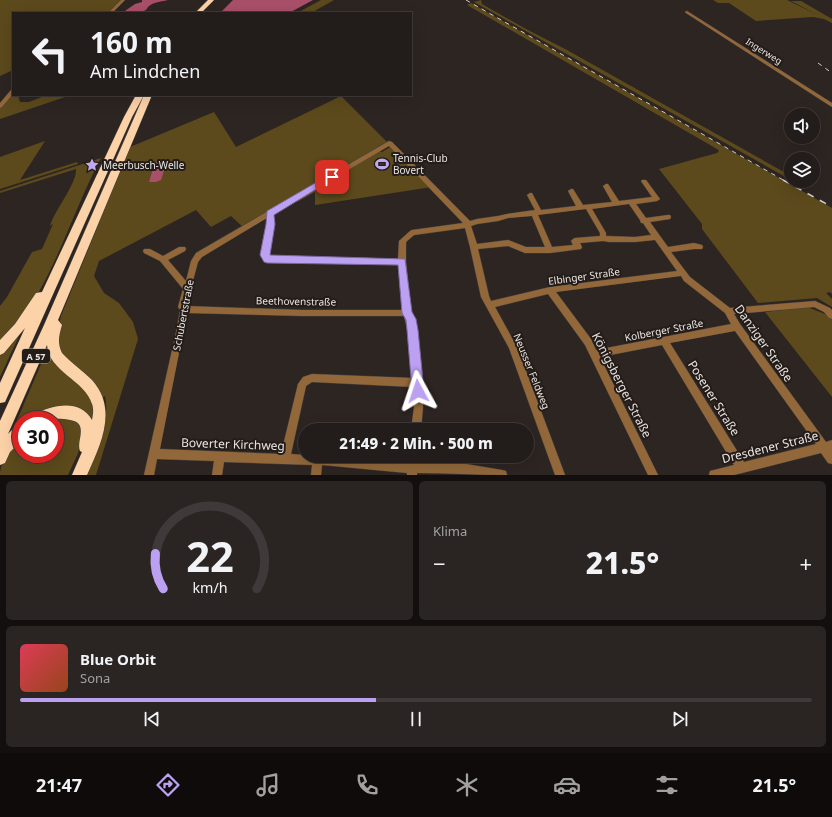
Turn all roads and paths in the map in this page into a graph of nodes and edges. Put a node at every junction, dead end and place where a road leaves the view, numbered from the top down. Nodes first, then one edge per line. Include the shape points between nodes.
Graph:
1 (123, 0) edge
2 (211, 0) edge
3 (216, 0) edge
4 (111, 12) edge
5 (199, 12) edge
6 (204, 12) edge
7 (687, 12) dead end
8 (12, 92) edge
9 (139, 96) edge
10 (148, 96) edge
11 (0, 106) edge
12 (832, 106) edge
13 (389, 143) joint
14 (644, 181) dead end
15 (606, 186) dead end
16 (571, 191) dead end
17 (530, 195) dead end
18 (631, 202) junction
19 (617, 204) junction
20 (585, 208) junction
21 (536, 212) junction
22 (270, 214) junction
23 (668, 217) dead end
24 (643, 221) junction
25 (468, 226) junction
26 (657, 237) junction
27 (603, 238) junction
28 (474, 247) junction
29 (699, 247) dead end
30 (182, 249) dead end
31 (550, 250) junction
32 (666, 250) junction
33 (147, 251) dead end
34 (163, 259) junction
35 (62, 261) junction
36 (402, 262) junction
37 (682, 273) junction
38 (71, 275) junction
39 (187, 288) junction
40 (550, 290) junction
41 (489, 305) junction
42 (184, 309) junction
43 (728, 310) junction
44 (407, 313) junction
45 (832, 316) edge
46 (737, 327) junction
47 (664, 341) junction
48 (0, 349) edge
49 (595, 354) junction
50 (417, 383) junction
51 (0, 397) edge
52 (64, 411) edge
53 (417, 423) edge
54 (0, 437) edge
55 (12, 441) edge
56 (828, 446) edge
57 (153, 454) junction
58 (220, 457) junction
59 (0, 458) edge
60 (285, 459) junction
61 (298, 459) edge
62 (832, 459) edge
63 (318, 463) edge
64 (344, 463) edge
65 (742, 468) junction
66 (412, 471) edge
67 (71, 475) edge
68 (79, 475) edge
69 (148, 475) edge
70 (217, 475) edge
71 (316, 475) edge
72 (502, 475) edge
73 (560, 475) edge
74 (654, 475) edge
75 (714, 475) edge

1 - 4 street
2 - 5 highway
3 - 6 highway
7 - 12 street, Ingerweg
8 - 11 street
9 - 35 highway, A 57
10 - 38 highway, A 57
13 - 22 street, Schubertstraße
13 - 25 street, Neusser Feldweg via 462,216
14 - 18 street via 657,199
15 - 19 street
16 - 20 street
17 - 21 street
18 - 19 street
18 - 24 street, Danziger Straße
19 - 20 street
20 - 21 street
20 - 27 street via 603,233
21 - 25 street via 481,221
21 - 31 street
22 - 36 street via 271,224 265,255 267,259
22 - 39 street, Schubertstraße via 199,255
23 - 24 street
24 - 26 street, Danziger Straße
25 - 28 street, Neusser Feldweg
25 - 36 street via 412,233 403,241
26 - 27 street via 634,240
26 - 32 street, Danziger Straße
27 - 31 street via 574,241 578,246
28 - 31 street via 508,243 525,250
28 - 41 street, Neusser Feldweg
29 - 32 street
30 - 34 street
32 - 37 street, Danziger Straße
33 - 34 street
34 - 39 street
35 - 48 highway via 48,278 35,305
35 - 51 highway, A 57
36 - 44 street
37 - 40 street, Elbinger Straße
37 - 43 street, Danziger Straße via 692,284
38 - 54 highway, A 57
38 - 68 highway via 71,286 54,328 52,345 56,356 89,384 99,404 95,437
39 - 42 street, Schubertstraße via 182,307
40 - 41 street, Elbinger Straße
40 - 49 street, Königsberger Straße via 579,327
41 - 73 street, Neusser Feldweg via 513,347
42 - 44 street, Beethovenstraße
42 - 57 street, Schubertstraße
43 - 45 street via 814,304 827,310
43 - 46 street, Danziger Straße
44 - 50 street via 411,319
46 - 47 street, Kolberger Straße
46 - 56 street, Danziger Straße
47 - 49 street, Kolberger Straße
47 - 65 street, Posener Straße
49 - 74 street, Königsberger Straße
50 - 53 street via 419,400
50 - 60 street via 312,378 306,380 302,384
52 - 67 highway via 77,414 88,426 89,437
55 - 59 highway
56 - 62 street, Danziger Straße
56 - 65 street, Dresdener Straße
57 - 58 street, Boverter Kirchweg
57 - 69 street, Schubertstraße
58 - 60 street, Boverter Kirchweg
58 - 70 street
60 - 61 street, Boverter Kirchweg
63 - 71 street
64 - 66 street, Boverter Kirchweg
65 - 75 street, Dresdener Straße
66 - 72 street, Boverter Kirchweg via 460,468

